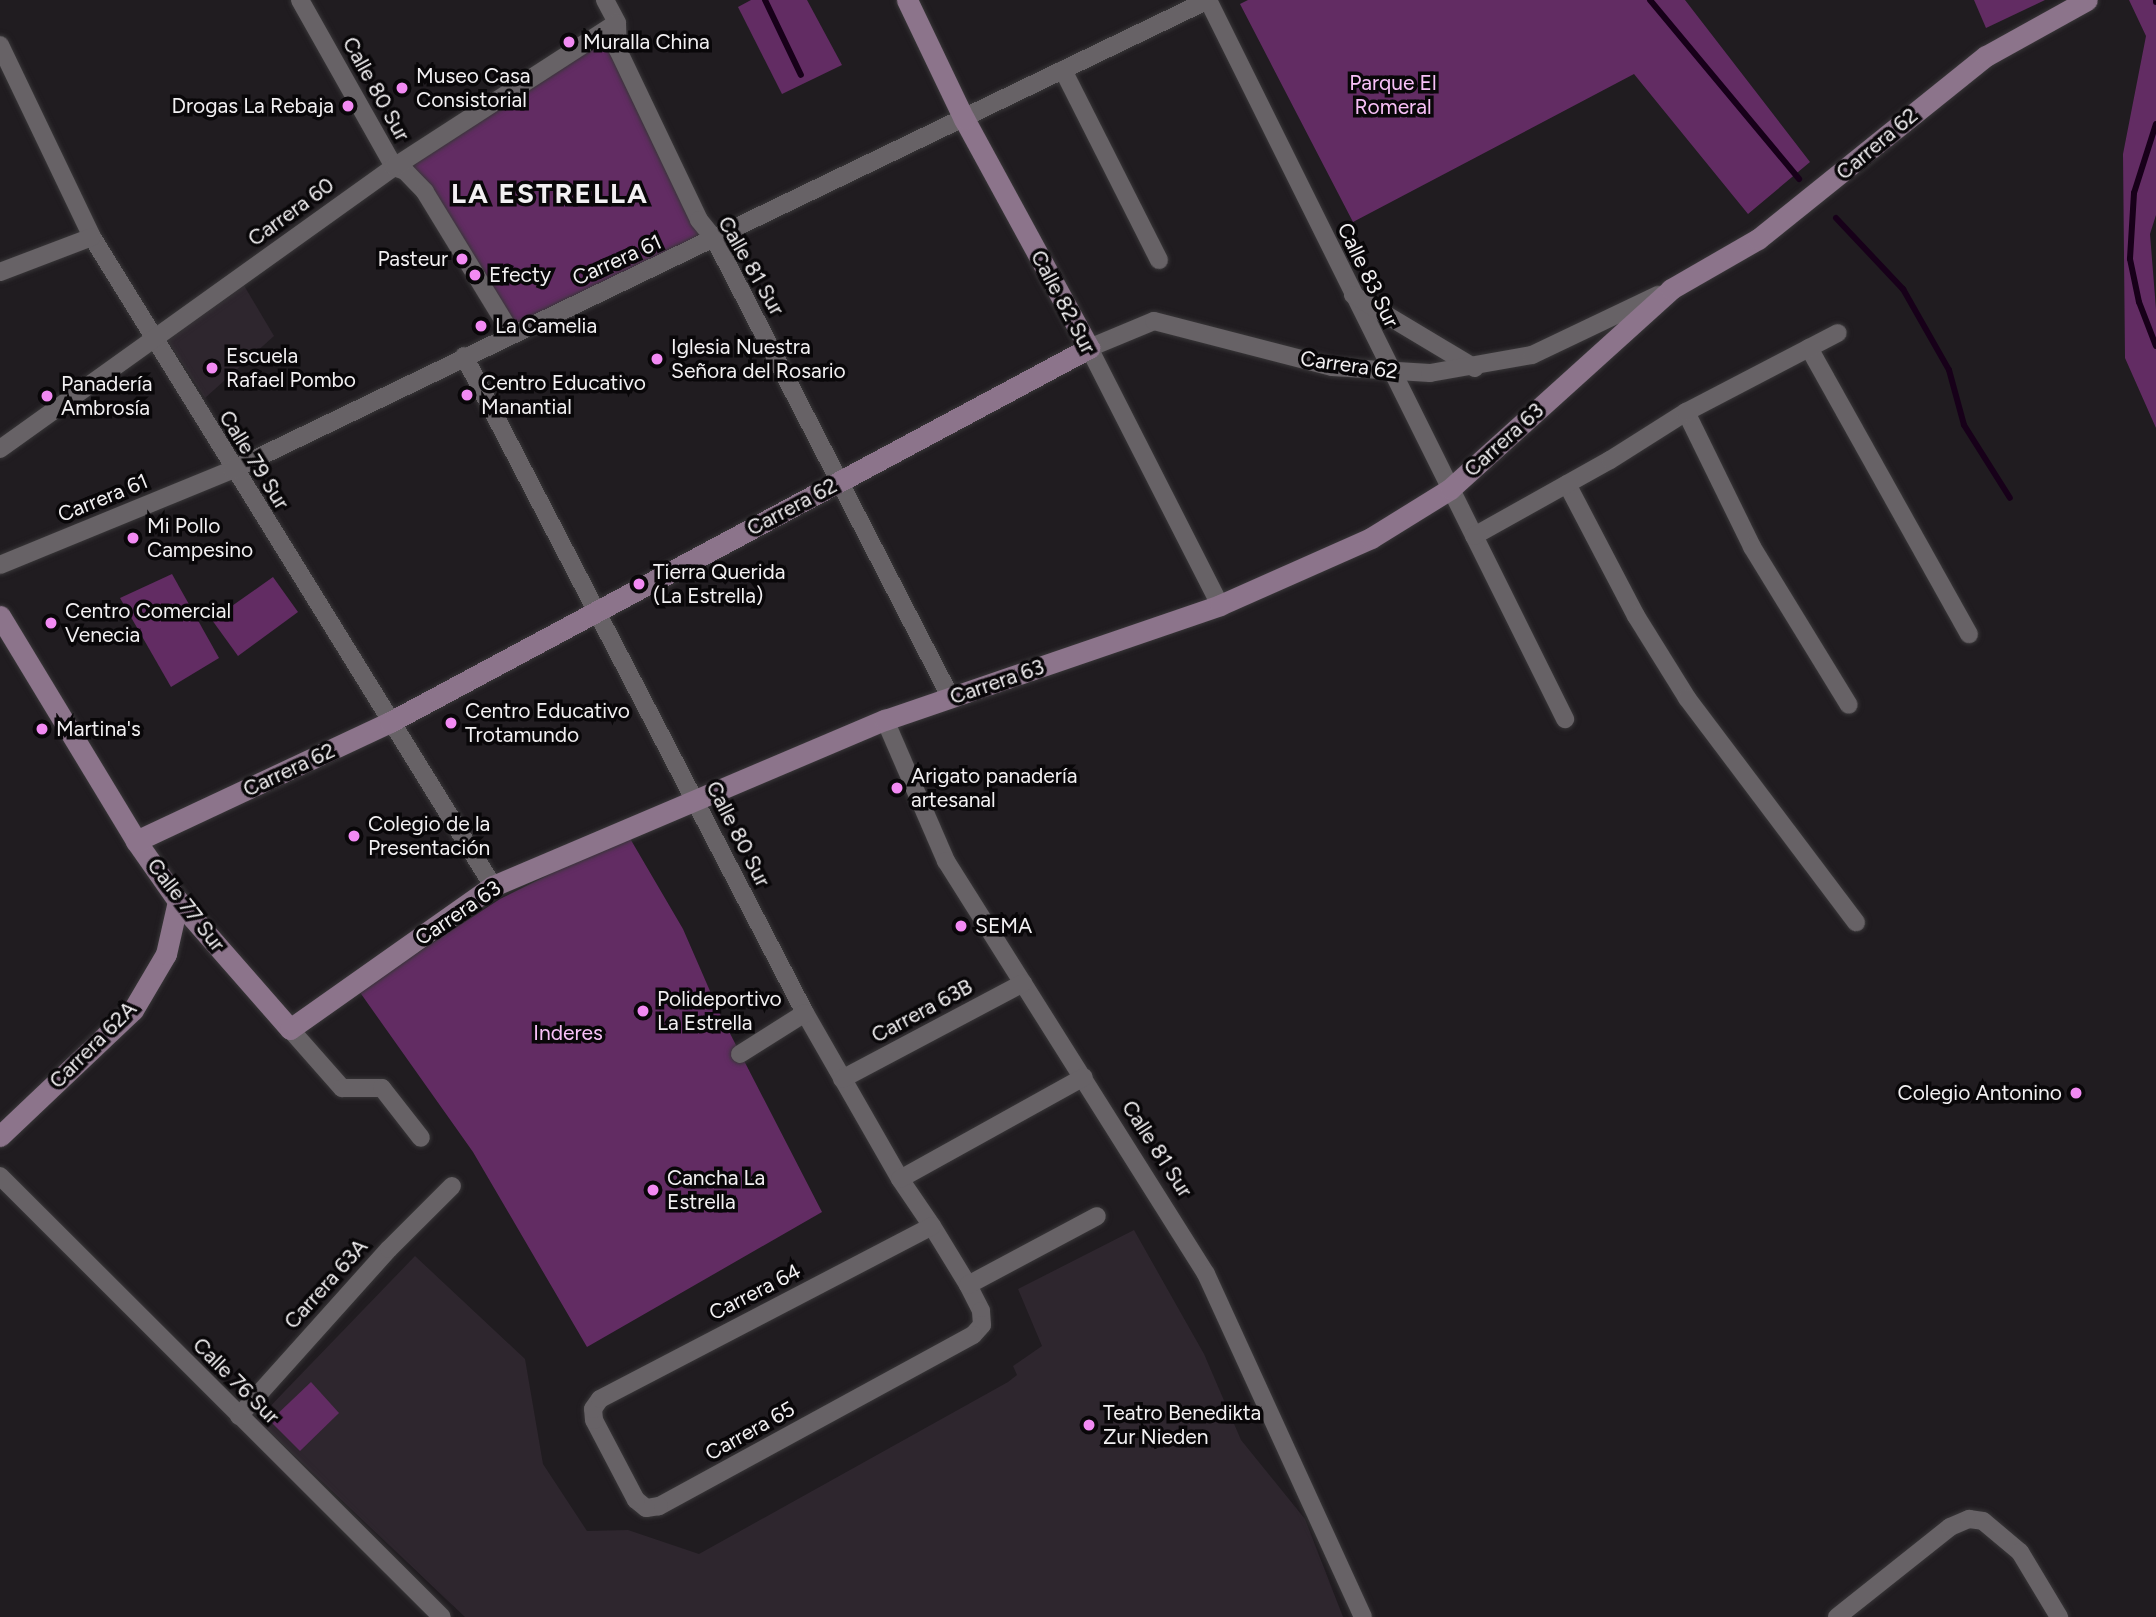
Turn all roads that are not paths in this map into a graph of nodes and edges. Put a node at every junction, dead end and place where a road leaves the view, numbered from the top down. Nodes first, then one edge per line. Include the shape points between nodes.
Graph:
1 (300, 0) edge
2 (605, 0) edge
3 (907, 0) edge
4 (1208, 0) edge
5 (2087, 0) edge
6 (617, 23) junction
7 (0, 45) edge
8 (1063, 70) junction
9 (964, 119) junction
10 (394, 167) junction
11 (92, 237) junction
12 (715, 240) junction
13 (1159, 260) dead end
14 (0, 272) edge
15 (1671, 289) junction
16 (1353, 295) junction
17 (511, 333) junction
18 (1838, 333) dead end
19 (153, 338) junction
20 (1088, 348) junction
21 (1809, 348) junction
22 (464, 356) junction
23 (1475, 368) junction
24 (1391, 373) junction
25 (1686, 412) junction
26 (0, 449) edge
27 (232, 470) junction
28 (839, 481) junction
29 (1567, 484) junction
30 (1450, 489) junction
31 (1474, 536) junction
32 (0, 565) edge
33 (1220, 605) junction
34 (596, 611) junction
35 (0, 616) edge
36 (1969, 634) dead end
37 (951, 698) junction
38 (1849, 705) dead end
39 (1565, 719) dead end
40 (885, 720) junction
41 (390, 722) junction
42 (693, 798) junction
43 (136, 841) junction
44 (493, 886) junction
45 (178, 901) junction
46 (1856, 922) dead end
47 (1023, 983) junction
48 (805, 1013) junction
49 (290, 1029) junction
50 (740, 1054) dead end
51 (1084, 1077) junction
52 (842, 1079) junction
53 (0, 1136) edge
54 (421, 1138) dead end
55 (0, 1176) edge
56 (900, 1179) junction
57 (452, 1186) dead end
58 (1097, 1216) dead end
59 (932, 1226) junction
60 (968, 1285) junction
61 (982, 1325) joint
62 (600, 1399) joint
63 (239, 1416) junction
64 (442, 1617) edge
65 (1363, 1617) edge
66 (1837, 1617) edge
67 (2059, 1617) edge

1 - 10 street, Calle 80 Sur
2 - 6 street, Calle 81 Sur
3 - 9 street, Calle 82 Sur
4 - 8 street, Carrera 61
4 - 16 street, Calle 83 Sur
5 - 15 street, Carrera 62 via 1986,57 1768,232
6 - 10 street, Carrera 60
6 - 12 street, Calle 81 Sur via 618,50 699,220
7 - 11 street, Calle 79 Sur
8 - 9 street, Carrera 61
8 - 13 street
9 - 12 street, Carrera 61
9 - 20 street, Calle 82 Sur
10 - 17 street, Calle 80 Sur via 421,186
10 - 19 street, Carrera 60
11 - 14 street
11 - 19 street, Calle 79 Sur
12 - 17 street, Carrera 61
12 - 28 street, Calle 81 Sur
15 - 23 street, Carrera 62 via 1532,355
15 - 30 street, Carrera 63
16 - 23 street
16 - 24 street, Calle 83 Sur
17 - 22 street, Carrera 61
18 - 21 street
19 - 26 street, Carrera 60
19 - 27 street, Calle 79 Sur
20 - 24 street, Carrera 62 via 1154,321 1332,367
20 - 28 street, Carrera 62
20 - 33 street, Calle 82 Sur
21 - 25 street
21 - 36 street
22 - 27 street, Carrera 61
22 - 34 street, Calle 80 Sur
23 - 24 street, Carrera 62
24 - 30 street, Calle 83 Sur
25 - 29 street
25 - 38 street via 1752,547
27 - 32 street, Carrera 61
27 - 41 street, Calle 79 Sur
28 - 34 street, Carrera 62
28 - 37 street, Calle 81 Sur
29 - 31 street
29 - 46 street via 1636,616 1687,698
30 - 31 street, Calle 83 Sur
30 - 33 street, Carrera 63 via 1371,538
31 - 39 street, Calle 83 Sur
33 - 37 street, Carrera 63
34 - 41 street, Carrera 62
34 - 42 street, Calle 80 Sur
35 - 43 street, Calle 77 Sur
37 - 40 street, Carrera 63
40 - 42 street, Carrera 63
40 - 47 street, Calle 81 Sur via 926,824
41 - 43 street, Carrera 62
41 - 44 street, Calle 79 Sur
42 - 44 street, Carrera 63
42 - 48 street, Calle 80 Sur
43 - 45 street, Calle 77 Sur
44 - 49 street, Carrera 63
45 - 49 street, Calle 77 Sur
45 - 53 street, Carrera 62A via 166,954 132,1010
47 - 51 street, Calle 81 Sur
47 - 52 street, Carrera 63B
48 - 50 street
48 - 52 street, Calle 80 Sur
49 - 54 street, Calle 77 Sur via 342,1088 382,1088
51 - 56 street
51 - 65 street, Calle 81 Sur via 1206,1274
52 - 56 street, Calle 80 Sur
55 - 63 street, Calle 76 Sur
56 - 59 street, Calle 80 Sur
57 - 63 street, Carrera 63A
58 - 60 street
59 - 60 street, Calle 80 Sur
59 - 62 street, Carrera 64
60 - 61 street, Calle 80 Sur via 981,1311
61 - 62 street, Carrera 65 via 973,1335 659,1506 646,1508 636,1500 594,1420 593,1409
63 - 64 street, Calle 76 Sur
66 - 67 street via 1940,1535 1969,1519 1983,1521 2020,1552

